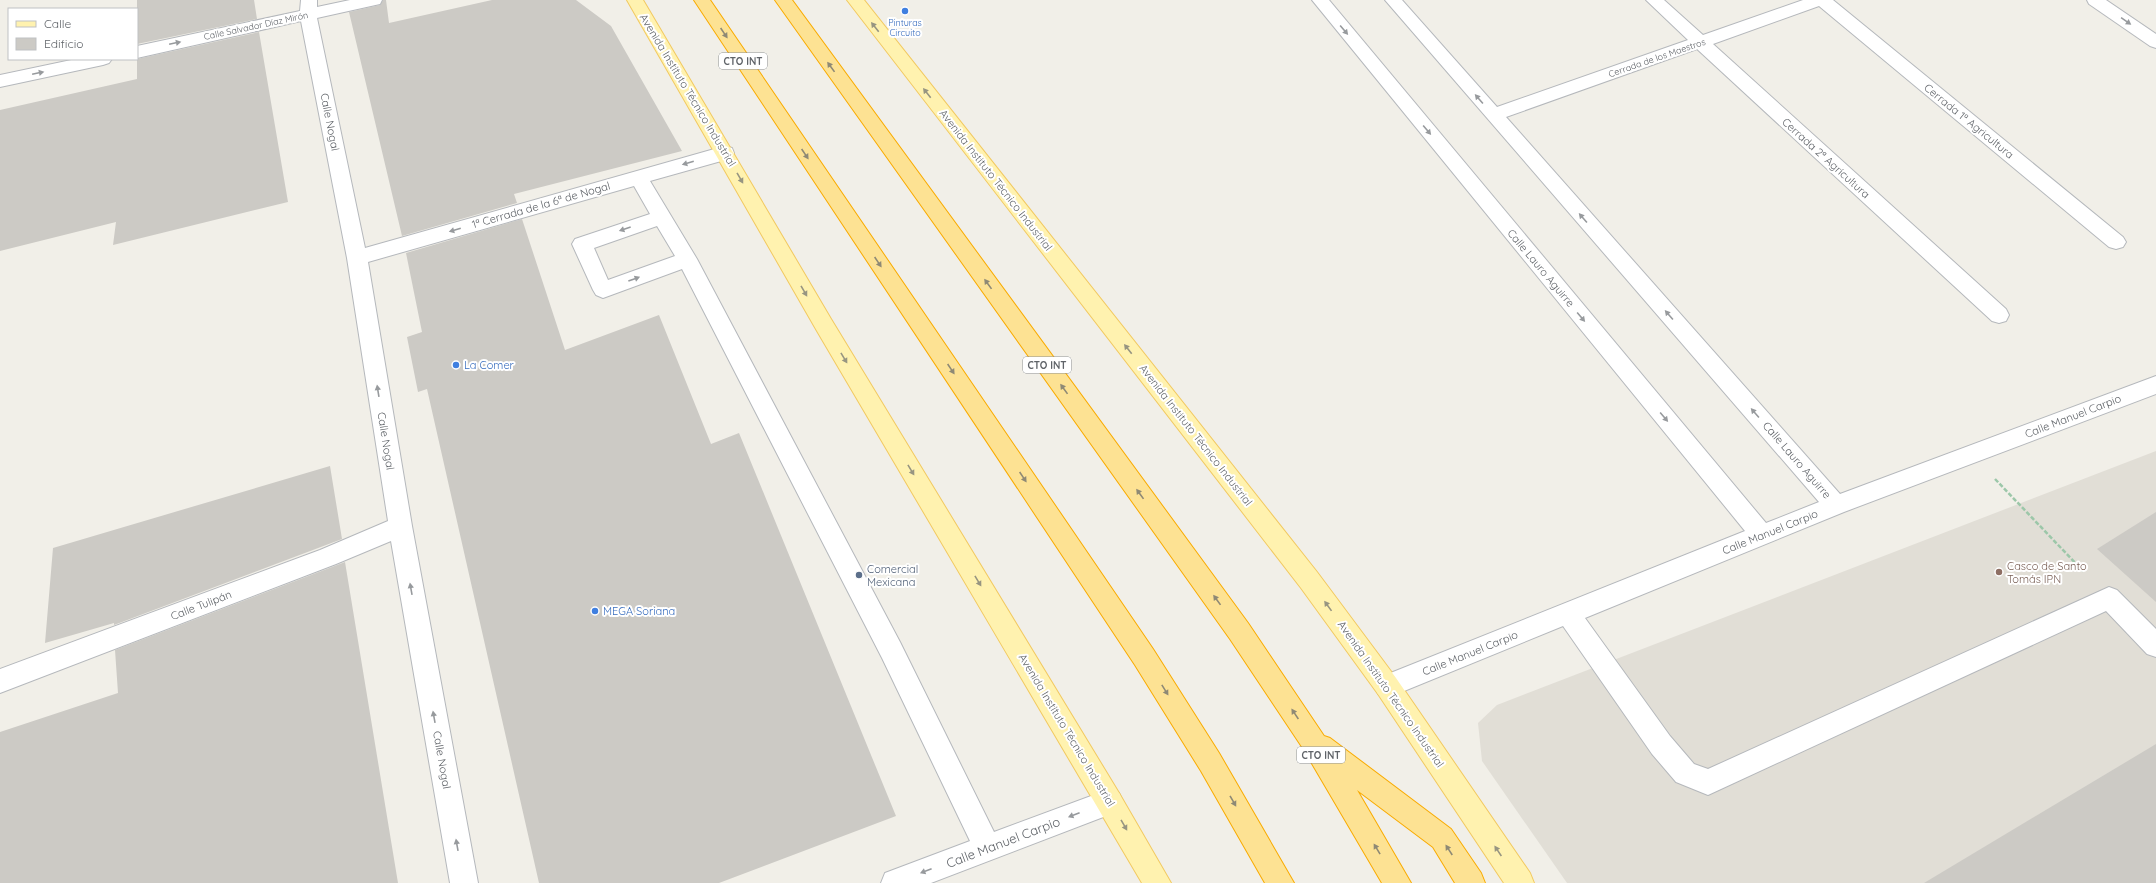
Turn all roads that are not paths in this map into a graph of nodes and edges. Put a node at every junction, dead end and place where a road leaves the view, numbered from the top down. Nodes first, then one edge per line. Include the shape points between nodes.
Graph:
1 (374, 0) edge
2 (635, 0) edge
3 (702, 0) edge
4 (783, 0) edge
5 (854, 0) edge
6 (1320, 0) edge
7 (1393, 0) edge
8 (1654, 0) edge
9 (1821, 0) edge
10 (2095, 0) edge
11 (309, 7) edge
12 (1701, 42) junction
13 (2156, 42) edge
14 (138, 52) edge
15 (99, 60) edge
16 (0, 82) edge
17 (1493, 115) junction
18 (725, 152) junction
19 (638, 177) junction
20 (662, 217) junction
21 (2116, 242) dead end
22 (357, 258) junction
23 (687, 259) junction
24 (1999, 315) dead end
25 (2156, 385) edge
26 (1836, 506) junction
27 (400, 526) junction
28 (1762, 535) junction
29 (1568, 614) junction
30 (2156, 646) edge
31 (0, 681) edge
32 (1387, 686) junction
33 (1313, 740) junction
34 (1110, 802) junction
35 (987, 848) junction
36 (464, 883) edge
37 (895, 883) edge
38 (1157, 883) edge
39 (1280, 883) edge
40 (1397, 883) edge
41 (1470, 883) edge
42 (1520, 883) edge

1 - 11 street, Calle Salvador Díaz Mirón
2 - 18 main road, Avenida Instituto Técnico Industrial
3 -> 39 highway, CTO INT via 1144,657 1210,762
33 -> 4 highway, CTO INT via 1240,631
32 -> 5 main road, Avenida Instituto Técnico Industrial via 1309,580
6 -> 28 street, Calle Lauro Aguirre
17 -> 7 street, Calle Lauro Aguirre
8 - 12 street, Cerrada 2ª Agricultura
9 - 12 street, Cerrada de los Maestros
9 - 21 street, Cerrada 1ª Agricultura
10 -> 13 street
14 -> 11 street, Calle Salvador Díaz Mirón
11 - 22 street, Calle Nogal
12 - 17 street, Cerrada de los Maestros
12 - 24 street, Cerrada 2ª Agricultura
16 -> 15 street
26 -> 17 street, Calle Lauro Aguirre
18 -> 19 street, 1ª Cerrada de la 6ª de Nogal
18 -> 34 main road, Avenida Instituto Técnico Industrial via 824,325
19 - 20 street
19 -> 22 street, 1ª Cerrada de la 6ª de Nogal
20 - 23 street
20 -> 23 street via 582,244 602,290
27 -> 22 street, Calle Nogal
23 - 35 street via 891,650
25 - 26 street, Calle Manuel Carpio
26 - 28 street, Calle Manuel Carpio
27 - 31 street, Calle Tulipán via 328,557
36 -> 27 street, Calle Nogal
28 - 29 street, Calle Manuel Carpio
29 - 30 street via 1661,745 1685,773 1708,782 2109,598
29 - 32 street, Calle Manuel Carpio
42 -> 32 main road, Avenida Instituto Técnico Industrial
40 -> 33 highway, CTO INT
41 -> 33 highway via 1442,838
34 -> 35 street, Calle Manuel Carpio
34 -> 38 main road, Avenida Instituto Técnico Industrial
35 -> 37 street, Calle Manuel Carpio

